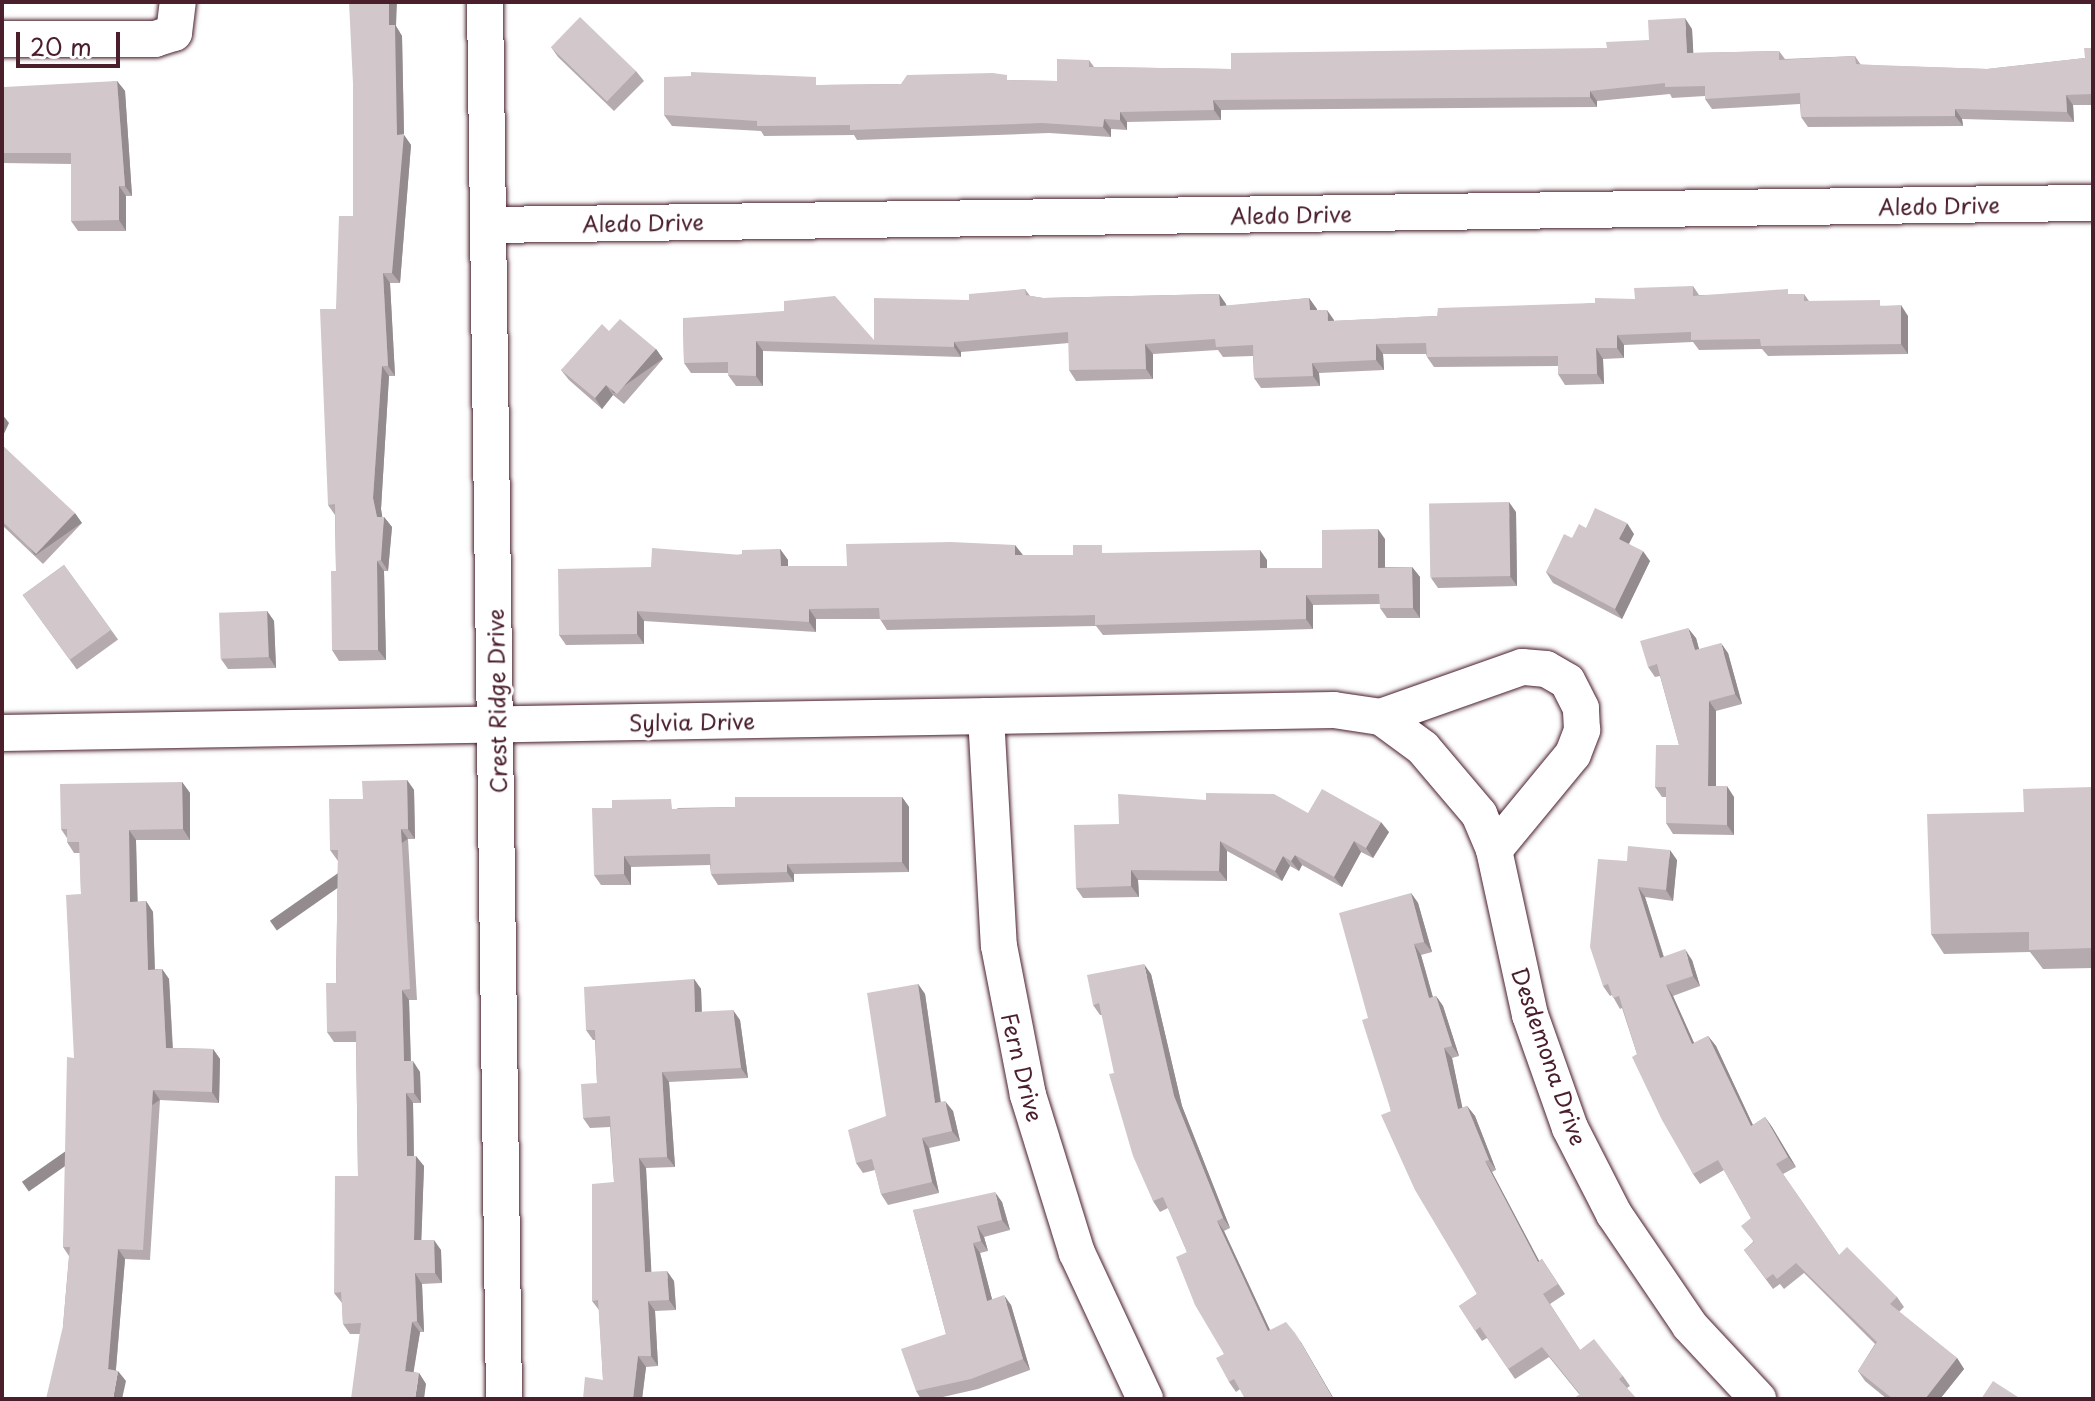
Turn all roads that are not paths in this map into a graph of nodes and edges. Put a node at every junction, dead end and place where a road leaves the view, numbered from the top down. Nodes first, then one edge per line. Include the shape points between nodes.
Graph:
1 (485, 2) edge
2 (176, 18) edge
3 (2, 39) edge
4 (2093, 203) edge
5 (489, 225) junction
6 (986, 716) junction
7 (1381, 717) junction
8 (497, 725) junction
9 (2, 733) edge
10 (1494, 850) junction
11 (504, 1399) edge
12 (1145, 1399) edge
13 (1758, 1399) edge

1 - 5 street, Crest Ridge Drive
2 - 3 street via 155,39
4 - 5 street, Aledo Drive
5 - 8 street, Crest Ridge Drive
6 - 7 street, Sylvia Drive via 1334,710
6 - 8 street, Sylvia Drive
6 - 12 street, Fern Drive via 1000,958 1028,1095 1077,1253
7 - 10 street via 1454,779 1479,814
7 - 10 street, Sylvia Drive via 1522,667 1546,669 1567,681 1581,708 1582,730 1573,754
8 - 9 street, Sylvia Drive
8 - 11 street, Crest Ridge Drive
10 - 13 street, Desdemona Drive via 1530,1015 1570,1128 1614,1214 1690,1326

